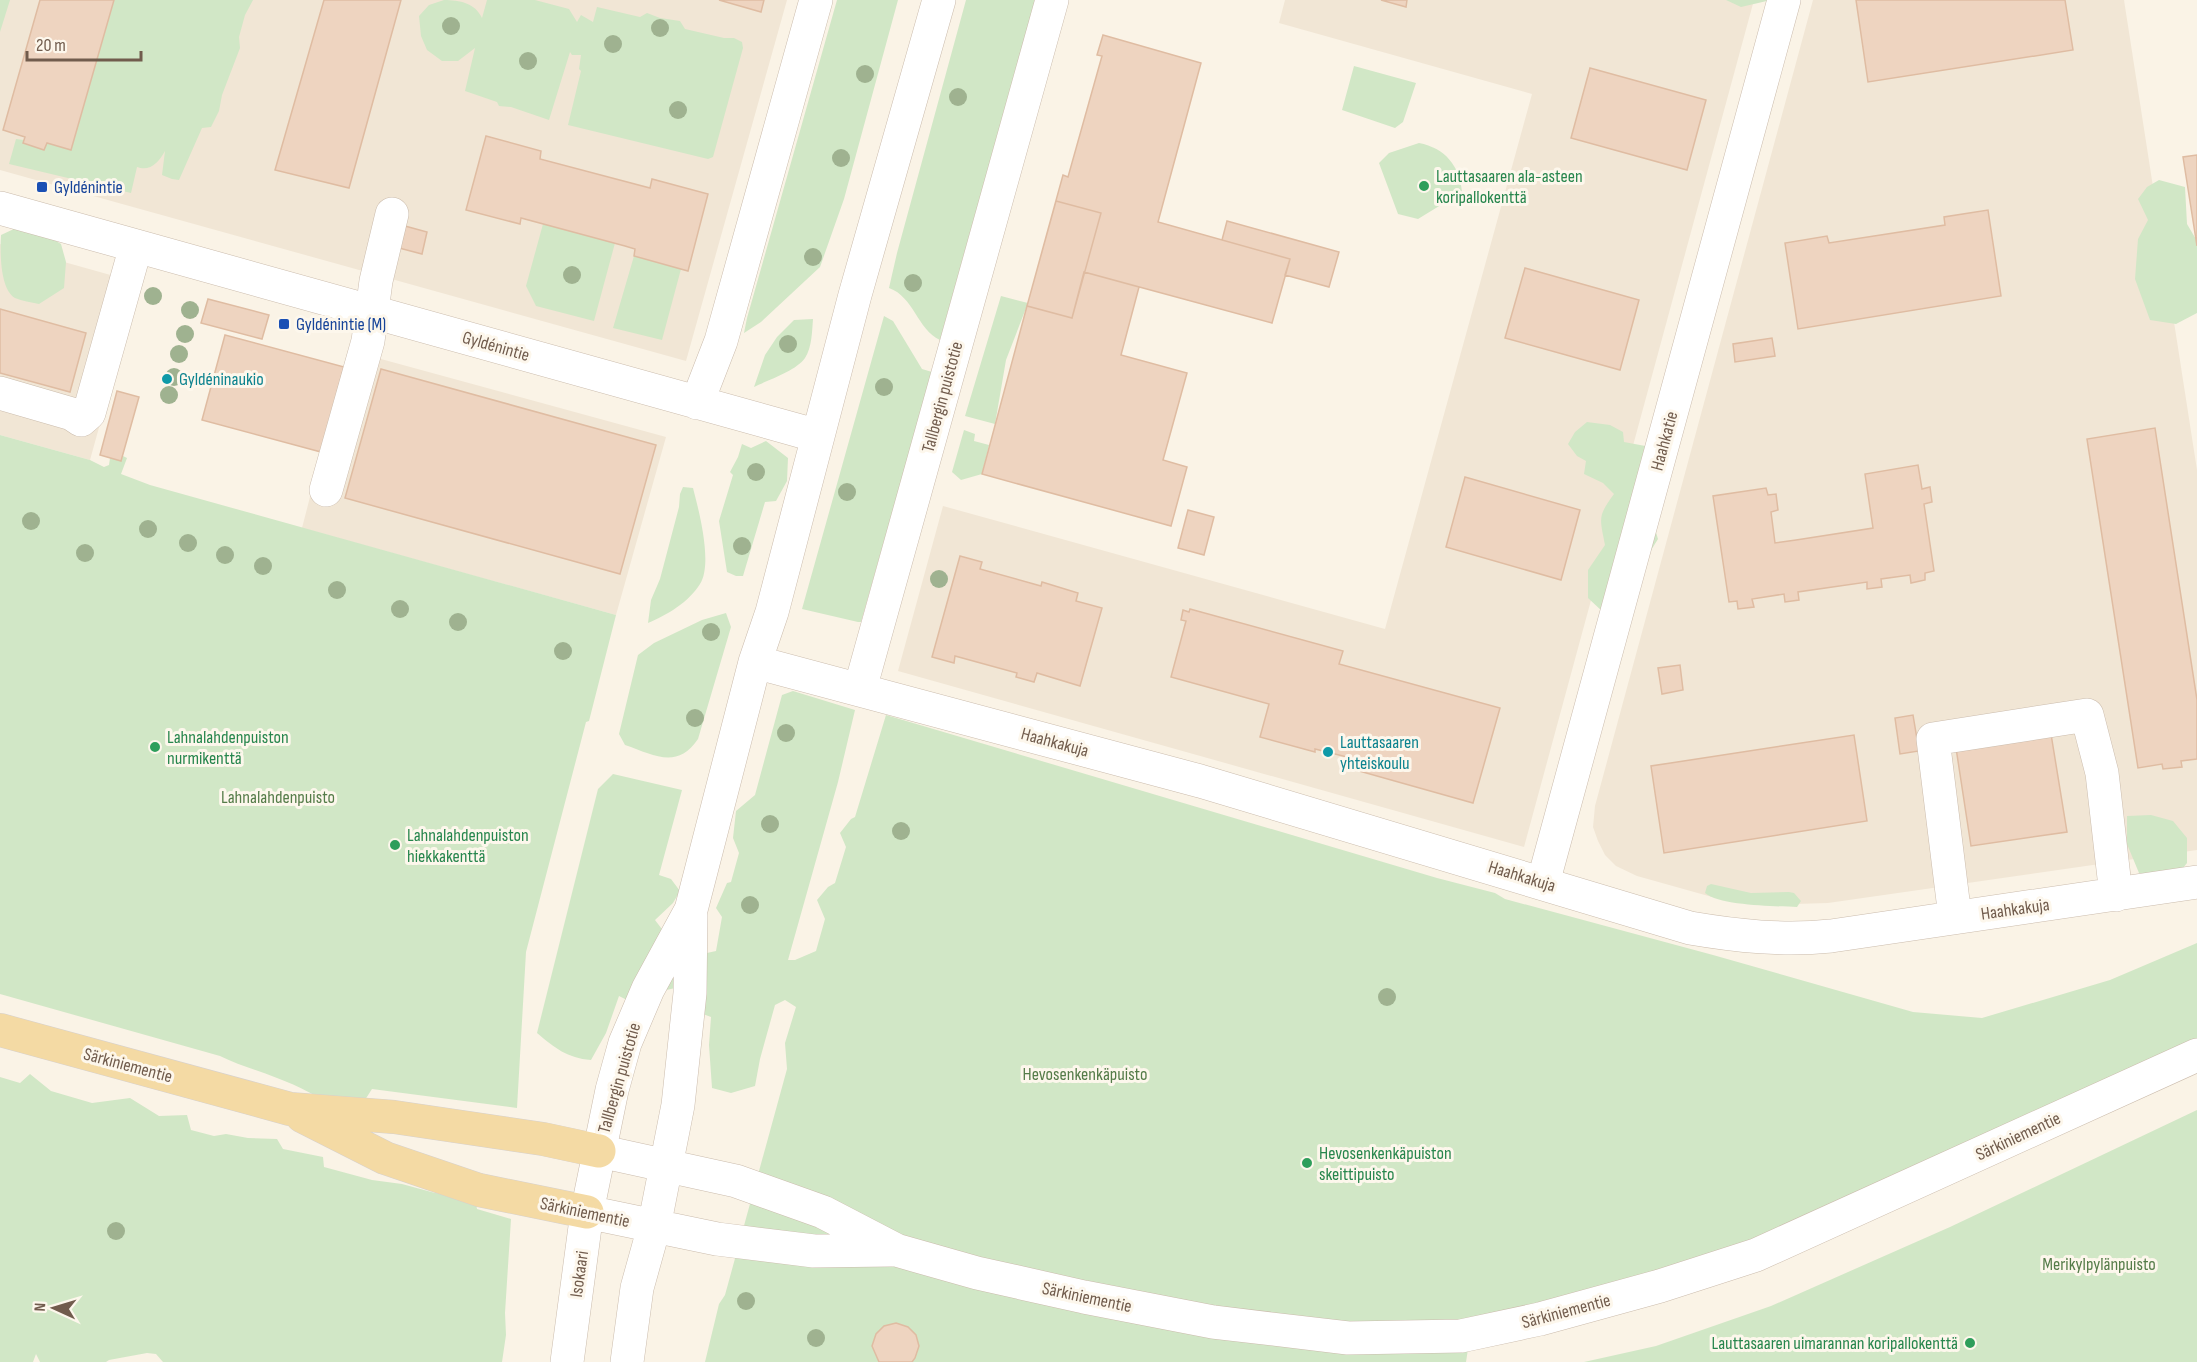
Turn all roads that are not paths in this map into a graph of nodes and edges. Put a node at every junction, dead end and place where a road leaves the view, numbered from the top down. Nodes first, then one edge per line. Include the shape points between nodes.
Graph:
1 (816, 0) edge
2 (939, 0) edge
3 (1052, 0) edge
4 (1784, 0) edge
5 (0, 208) edge
6 (392, 214) dead end
7 (136, 246) junction
8 (371, 312) junction
9 (0, 393) edge
10 (697, 403) junction
11 (818, 436) junction
12 (326, 490) dead end
13 (755, 662) junction
14 (860, 689) junction
15 (2197, 882) edge
16 (1544, 883) junction
17 (2116, 895) junction
18 (691, 910) junction
19 (1955, 917) junction
20 (0, 1030) edge
21 (2197, 1055) edge
22 (290, 1109) junction
23 (598, 1151) junction
24 (666, 1165) junction
25 (587, 1212) junction
26 (654, 1227) junction
27 (896, 1250) junction
28 (567, 1362) edge
29 (627, 1362) edge

1 - 10 street via 721,341
2 - 11 street, Tallbergin puistotie
3 - 14 street, Tallbergin puistotie
4 - 16 street, Haahkatie
5 - 7 street, Gyldénintie
6 - 8 street
7 - 8 street, Gyldénintie
7 - 9 street via 89,413 81,420
8 - 10 street, Gyldénintie
8 - 12 street via 368,341
10 - 11 street, Gyldénintie
11 - 13 street, Tallbergin puistotie
13 - 14 street
13 - 18 street, Tallbergin puistotie
14 - 16 street, Haahkakuja via 1200,781
15 - 17 street, Haahkakuja
16 - 19 street, Haahkakuja via 1690,928 1736,936 1801,939
17 - 19 street, Haahkakuja
17 - 19 street via 2102,773 2087,715 1933,739
18 - 23 street, Tallbergin puistotie via 648,989 625,1043
18 - 24 street, Tallbergin puistotie via 690,993 678,1105
20 - 22 main road, Särkiniementie
21 - 27 street, Särkiniementie via 1756,1255 1540,1319 1461,1336 1348,1338 1213,1322 977,1273
22 - 23 main road, Särkiniementie via 394,1117
22 - 25 main road, Särkiniementie via 385,1158 479,1190
23 - 24 street, Särkiniementie
23 - 25 street, Isokaari
24 - 26 street
24 - 27 street, Särkiniementie via 759,1188 823,1212
25 - 26 street, Särkiniementie
25 - 28 street, Isokaari
26 - 27 street, Särkiniementie via 814,1251
26 - 29 street via 637,1288

